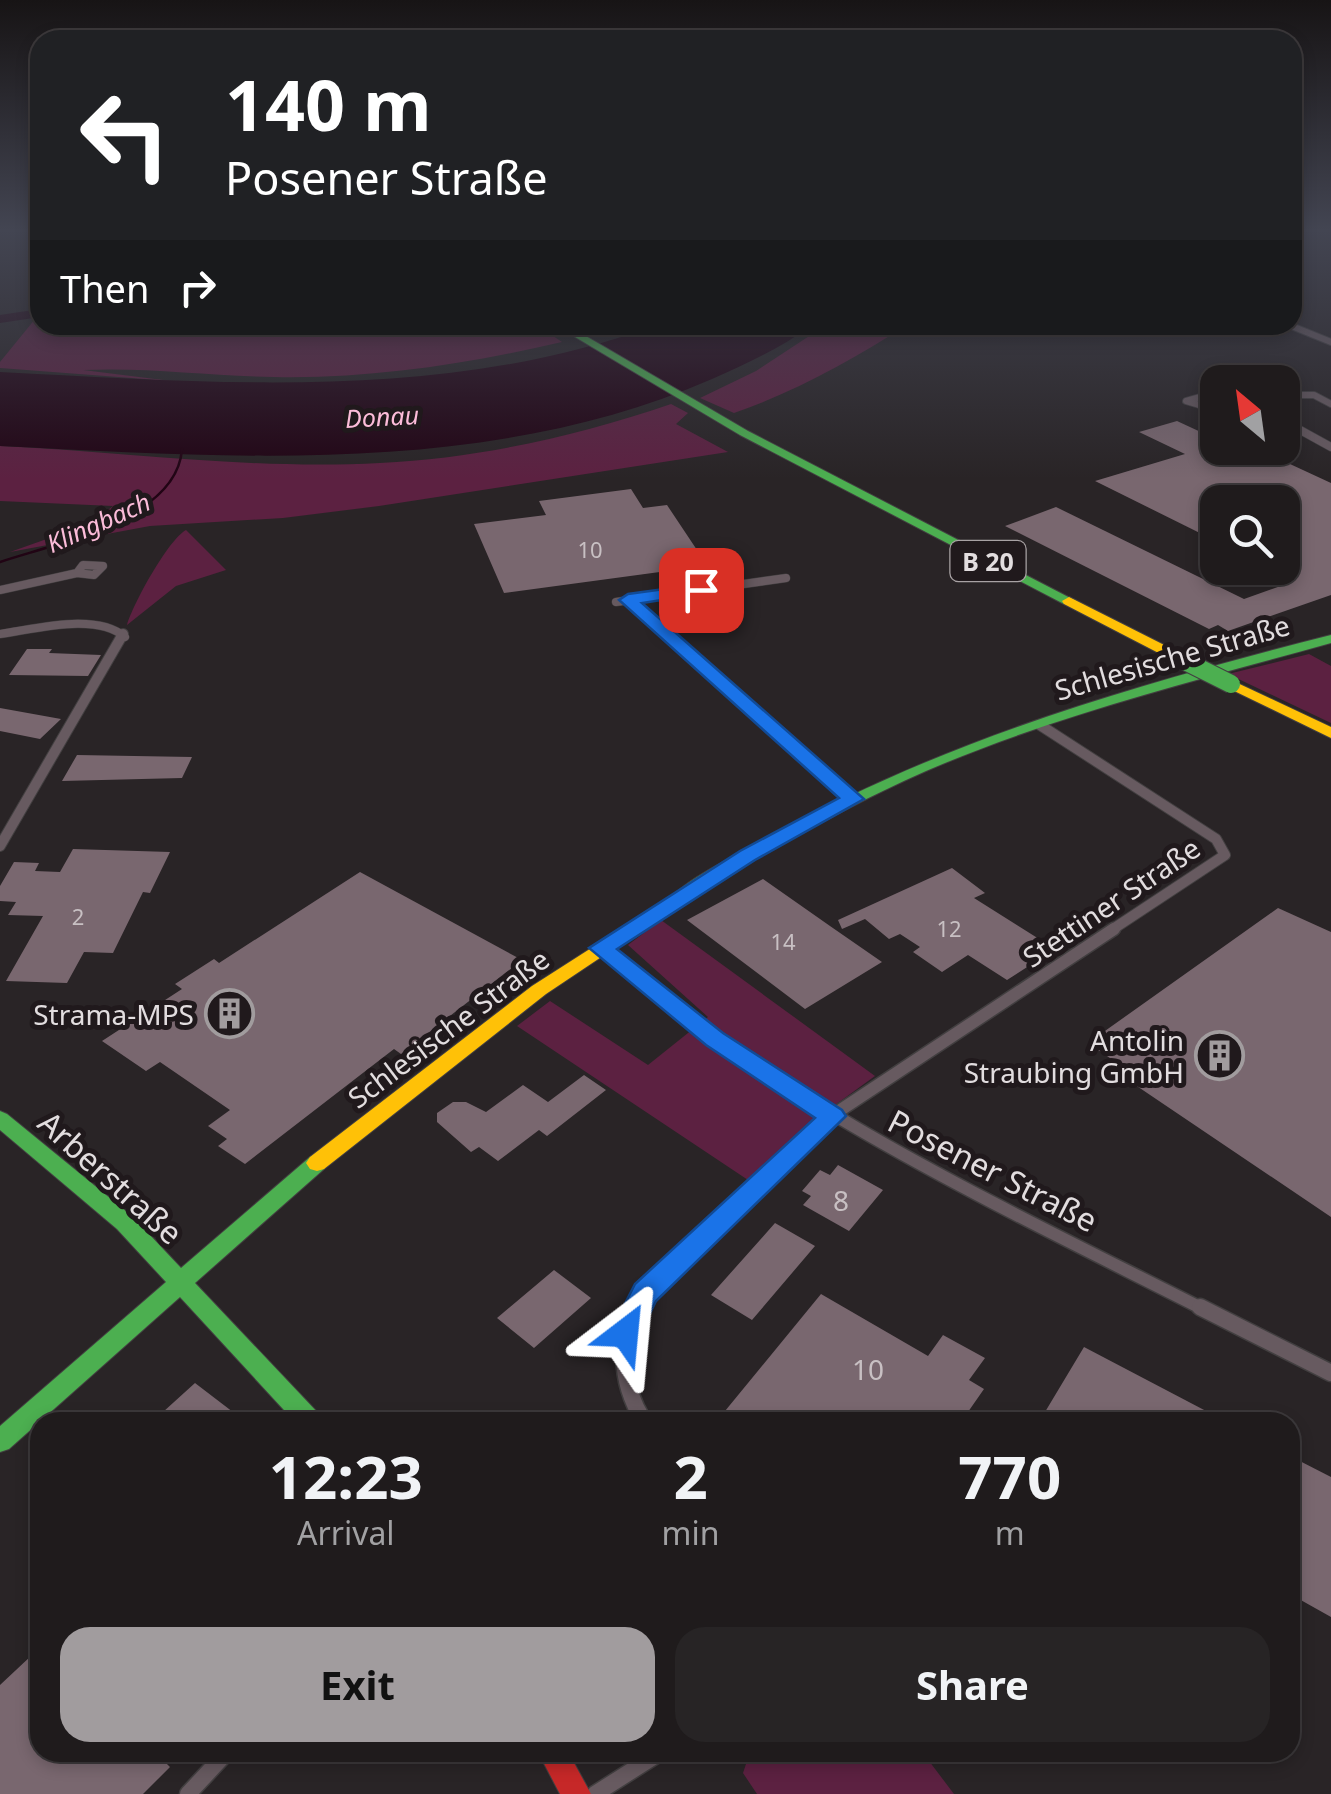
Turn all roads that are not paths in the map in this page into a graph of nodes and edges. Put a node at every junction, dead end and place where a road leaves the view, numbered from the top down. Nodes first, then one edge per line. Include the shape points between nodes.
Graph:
1 (1302, 331) edge
2 (577, 335) edge
3 (1331, 342) edge
4 (1300, 395) edge
5 (1200, 396) edge
6 (1200, 404) edge
7 (1331, 404) edge
8 (1300, 430) edge
9 (1331, 448) edge
10 (77, 572) dead end
11 (786, 578) dead end
12 (0, 590) edge
13 (0, 634) edge
14 (1331, 640) edge
15 (1040, 725) junction
16 (1331, 732) edge
17 (853, 799) junction
18 (0, 846) edge
19 (601, 948) junction
20 (833, 1116) junction
21 (0, 1120) edge
22 (182, 1280) junction
23 (1331, 1373) edge
24 (33, 1412) edge
25 (301, 1412) edge
26 (638, 1412) edge
27 (30, 1414) edge
28 (0, 1441) edge
29 (218, 1762) edge
30 (558, 1762) edge
31 (646, 1762) edge
32 (188, 1794) edge
33 (576, 1794) edge
34 (596, 1794) edge

1 - 3 street
2 - 16 main road, B 20, bridge via 719,419
4 - 7 street
5 - 6 street via 1186,400
8 - 9 street
10 - 12 street
11 - 17 street via 622,601
13 - 18 street via 100,626 123,632 126,643
14 - 15 main road, Schlesische Straße
15 - 17 main road, Schlesische Straße
15 - 20 street, Stettiner Straße via 1216,839 1225,854
17 - 19 main road, Schlesische Straße
19 - 20 street, Posener Straße via 714,1039
19 - 22 main road, Schlesische Straße via 384,1109
20 - 23 street, Posener Straße via 938,1176
20 - 26 street via 636,1306 622,1364 626,1392
21 - 22 main road, Arberstraße via 66,1170
22 - 24 main road, Schlesische Straße
22 - 25 main road, Arberstraße
27 - 28 main road, Schlesische Straße
29 - 32 street
30 - 33 main road
31 - 34 street

